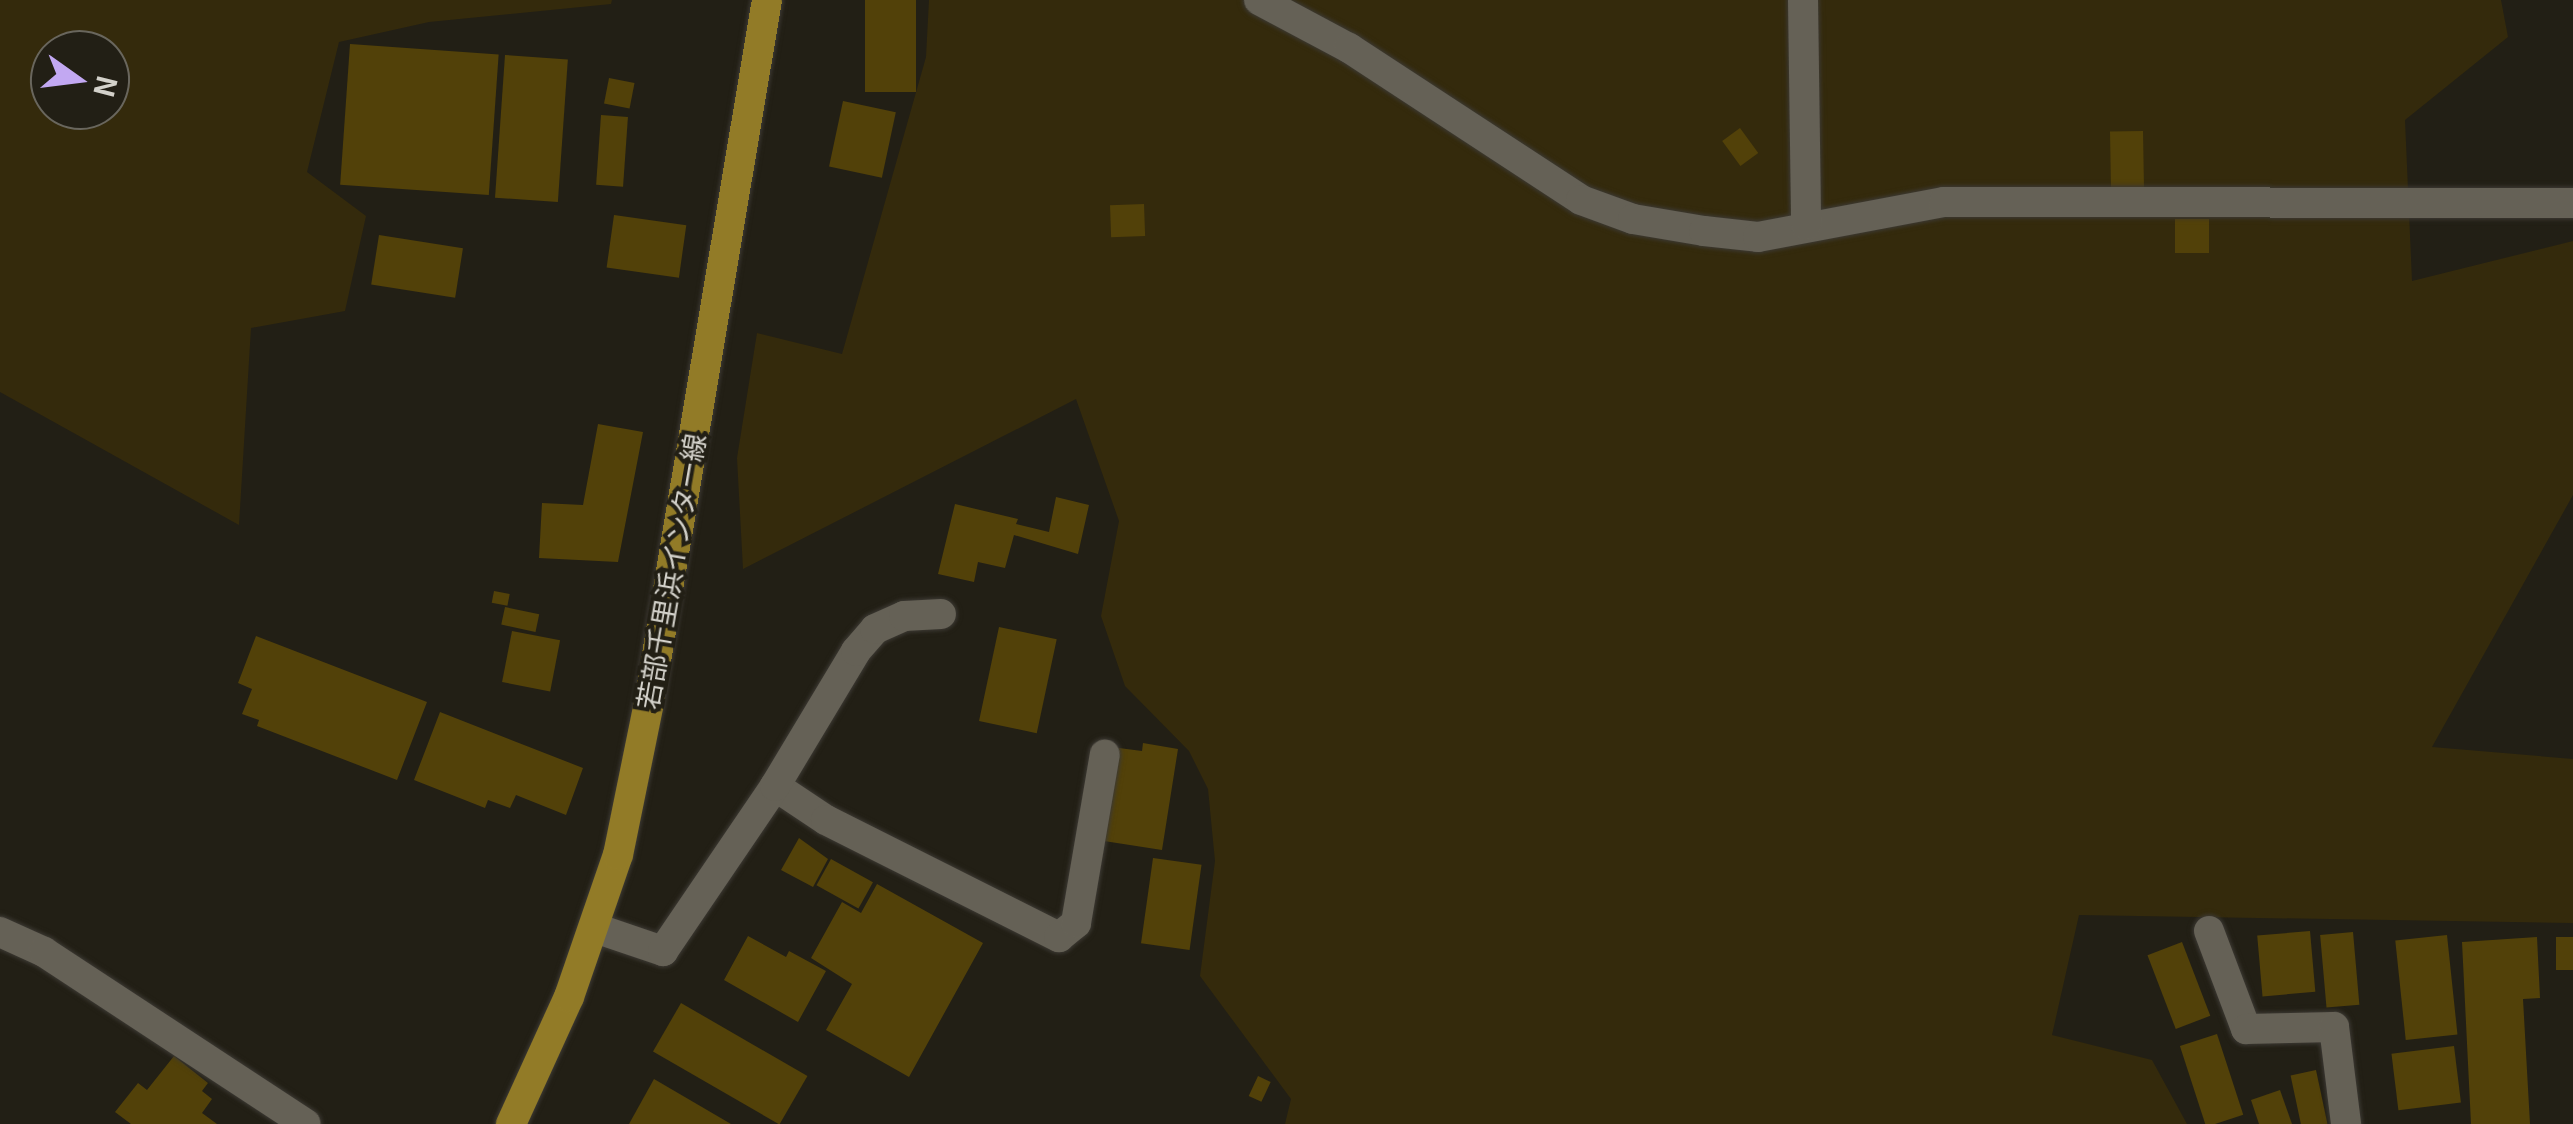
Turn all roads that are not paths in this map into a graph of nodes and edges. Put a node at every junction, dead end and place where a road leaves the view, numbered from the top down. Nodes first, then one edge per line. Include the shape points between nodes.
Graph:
1 (766, 0) edge
2 (1260, 0) edge
3 (1803, 0) edge
4 (2573, 203) edge
5 (1806, 226) junction
6 (942, 614) dead end
7 (1104, 754) dead end
8 (776, 786) junction
9 (595, 928) junction
10 (2208, 931) dead end
11 (0, 932) edge
12 (306, 1124) edge
13 (511, 1124) edge
14 (2346, 1124) edge

1 - 9 main road, 若部千里浜インター線 via 649,702 618,855
2 - 5 street via 1349,48 1582,200 1704,232 1758,237
3 - 5 street
4 - 5 street via 1944,202
6 - 8 street via 904,616 876,629 856,651
7 - 8 street via 1076,923 1059,937 826,820
8 - 9 street via 664,951
9 - 13 main road, 若部千里浜インター線
10 - 14 street via 2246,1029 2334,1026
11 - 12 street via 44,952

